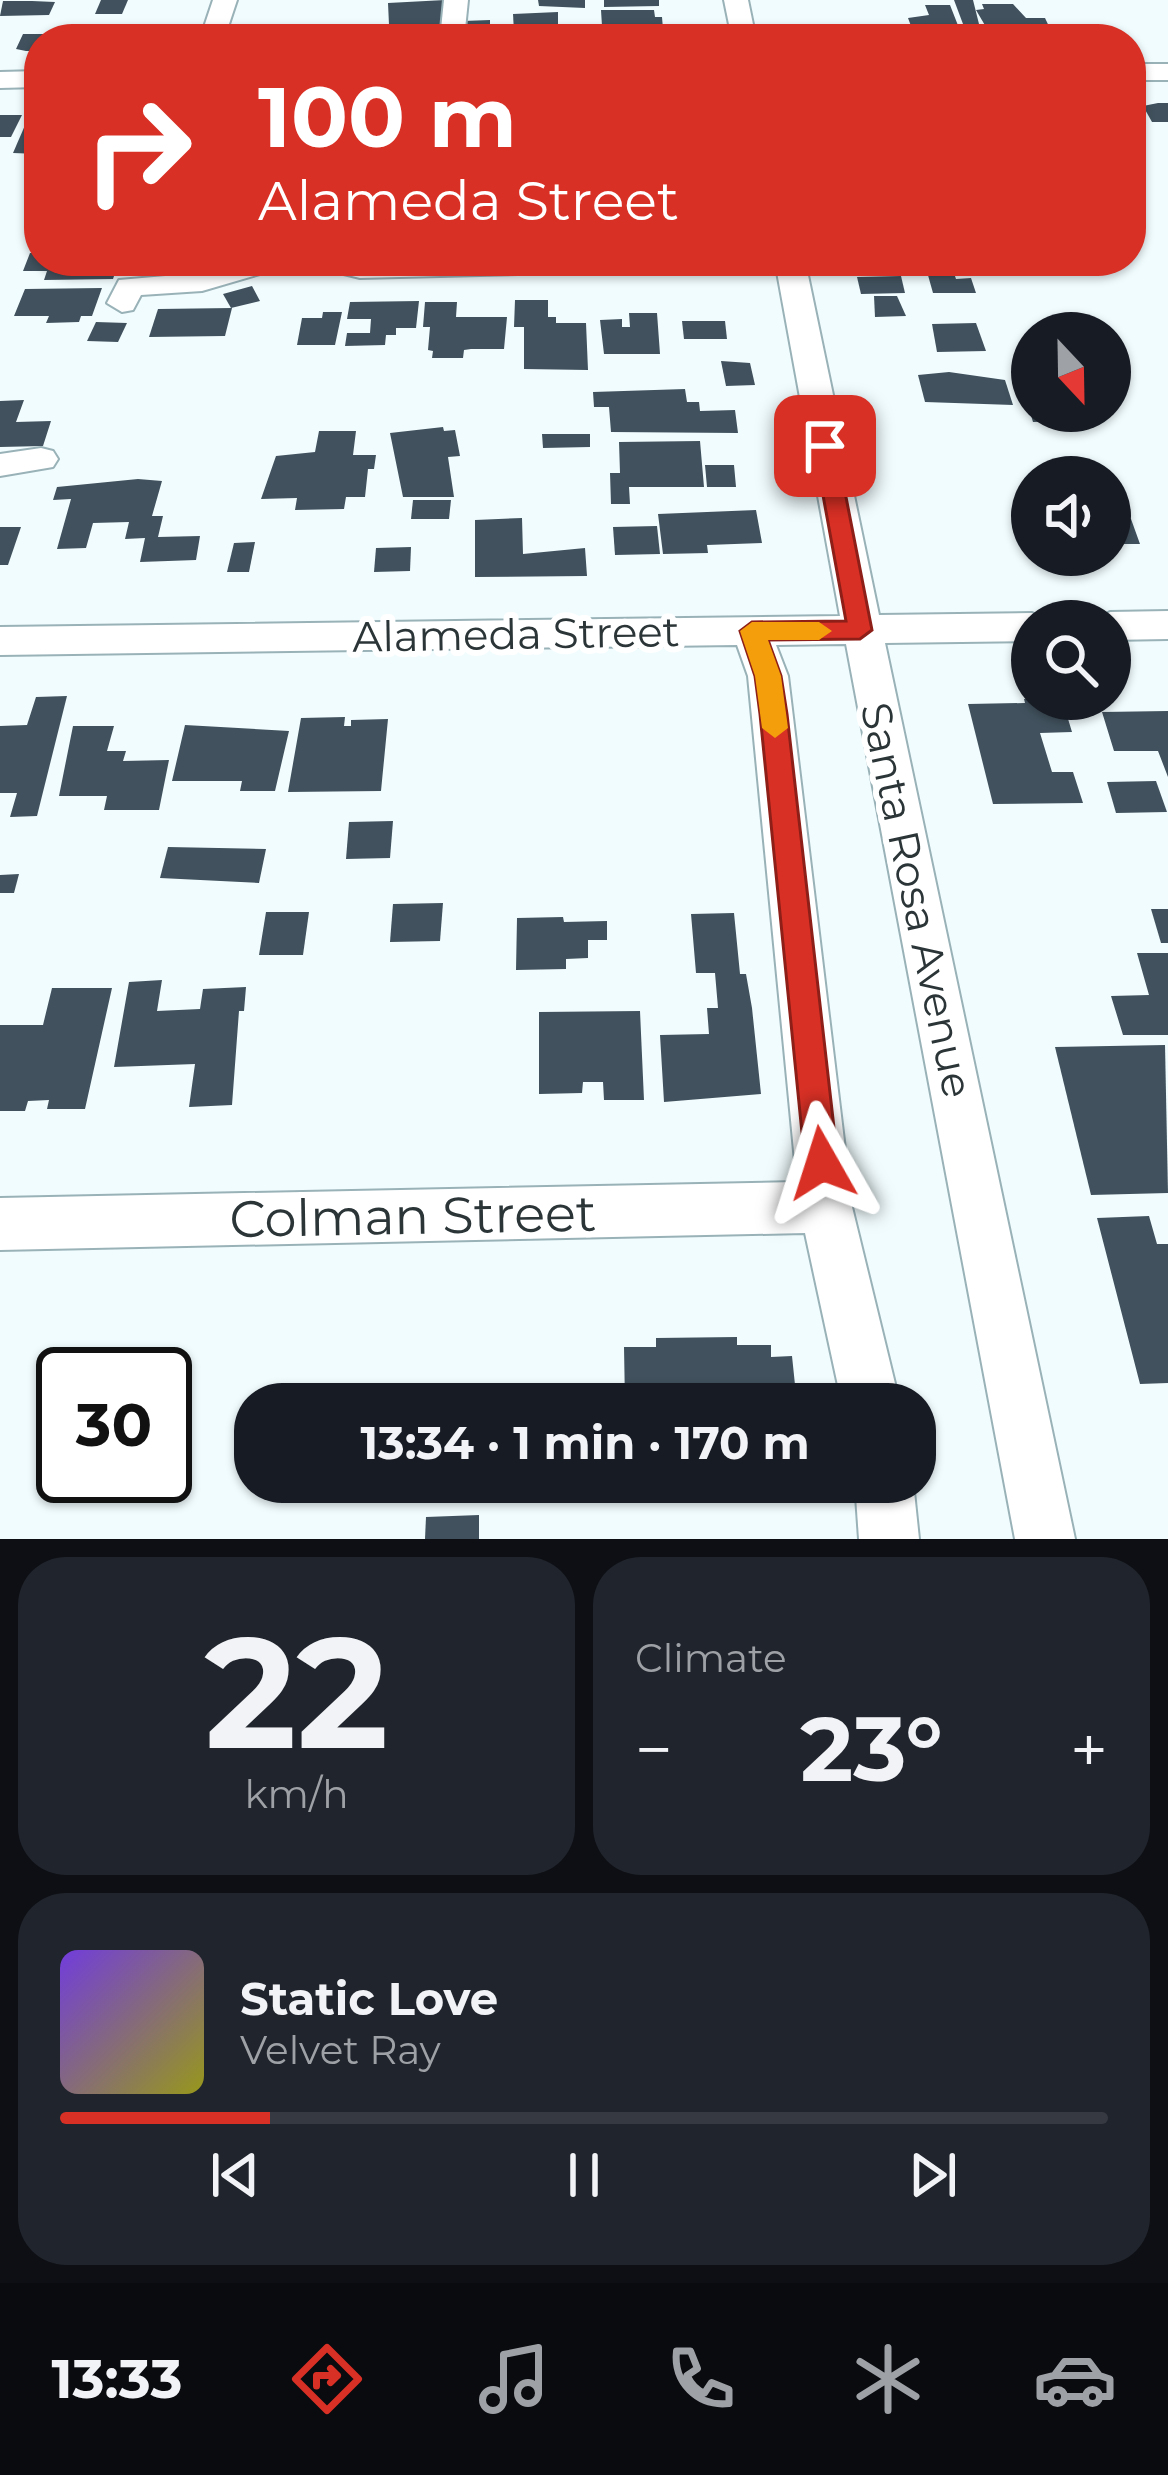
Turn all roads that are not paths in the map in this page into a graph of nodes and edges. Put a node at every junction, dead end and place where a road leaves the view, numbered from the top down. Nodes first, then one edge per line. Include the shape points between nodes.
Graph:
1 (222, 276) edge
2 (793, 276) edge
3 (122, 303) dead end
4 (41, 459) dead end
5 (0, 465) edge
6 (1168, 625) edge
7 (1131, 626) edge
8 (1011, 627) edge
9 (860, 630) junction
10 (752, 631) junction
11 (0, 641) edge
12 (826, 1208) junction
13 (0, 1224) edge
14 (866, 1383) edge
15 (886, 1503) edge
16 (889, 1539) edge
17 (1045, 1539) edge

1 - 3 street via 130,286
2 - 9 street, Santa Rosa Avenue
4 - 5 street
6 - 7 street
8 - 9 street, Alameda Street
9 - 10 street, Alameda Street
9 - 17 street, Santa Rosa Avenue
10 - 11 street, Alameda Street
10 - 12 street via 771,698
12 - 13 street, Colman Street
12 - 14 street
15 - 16 street

